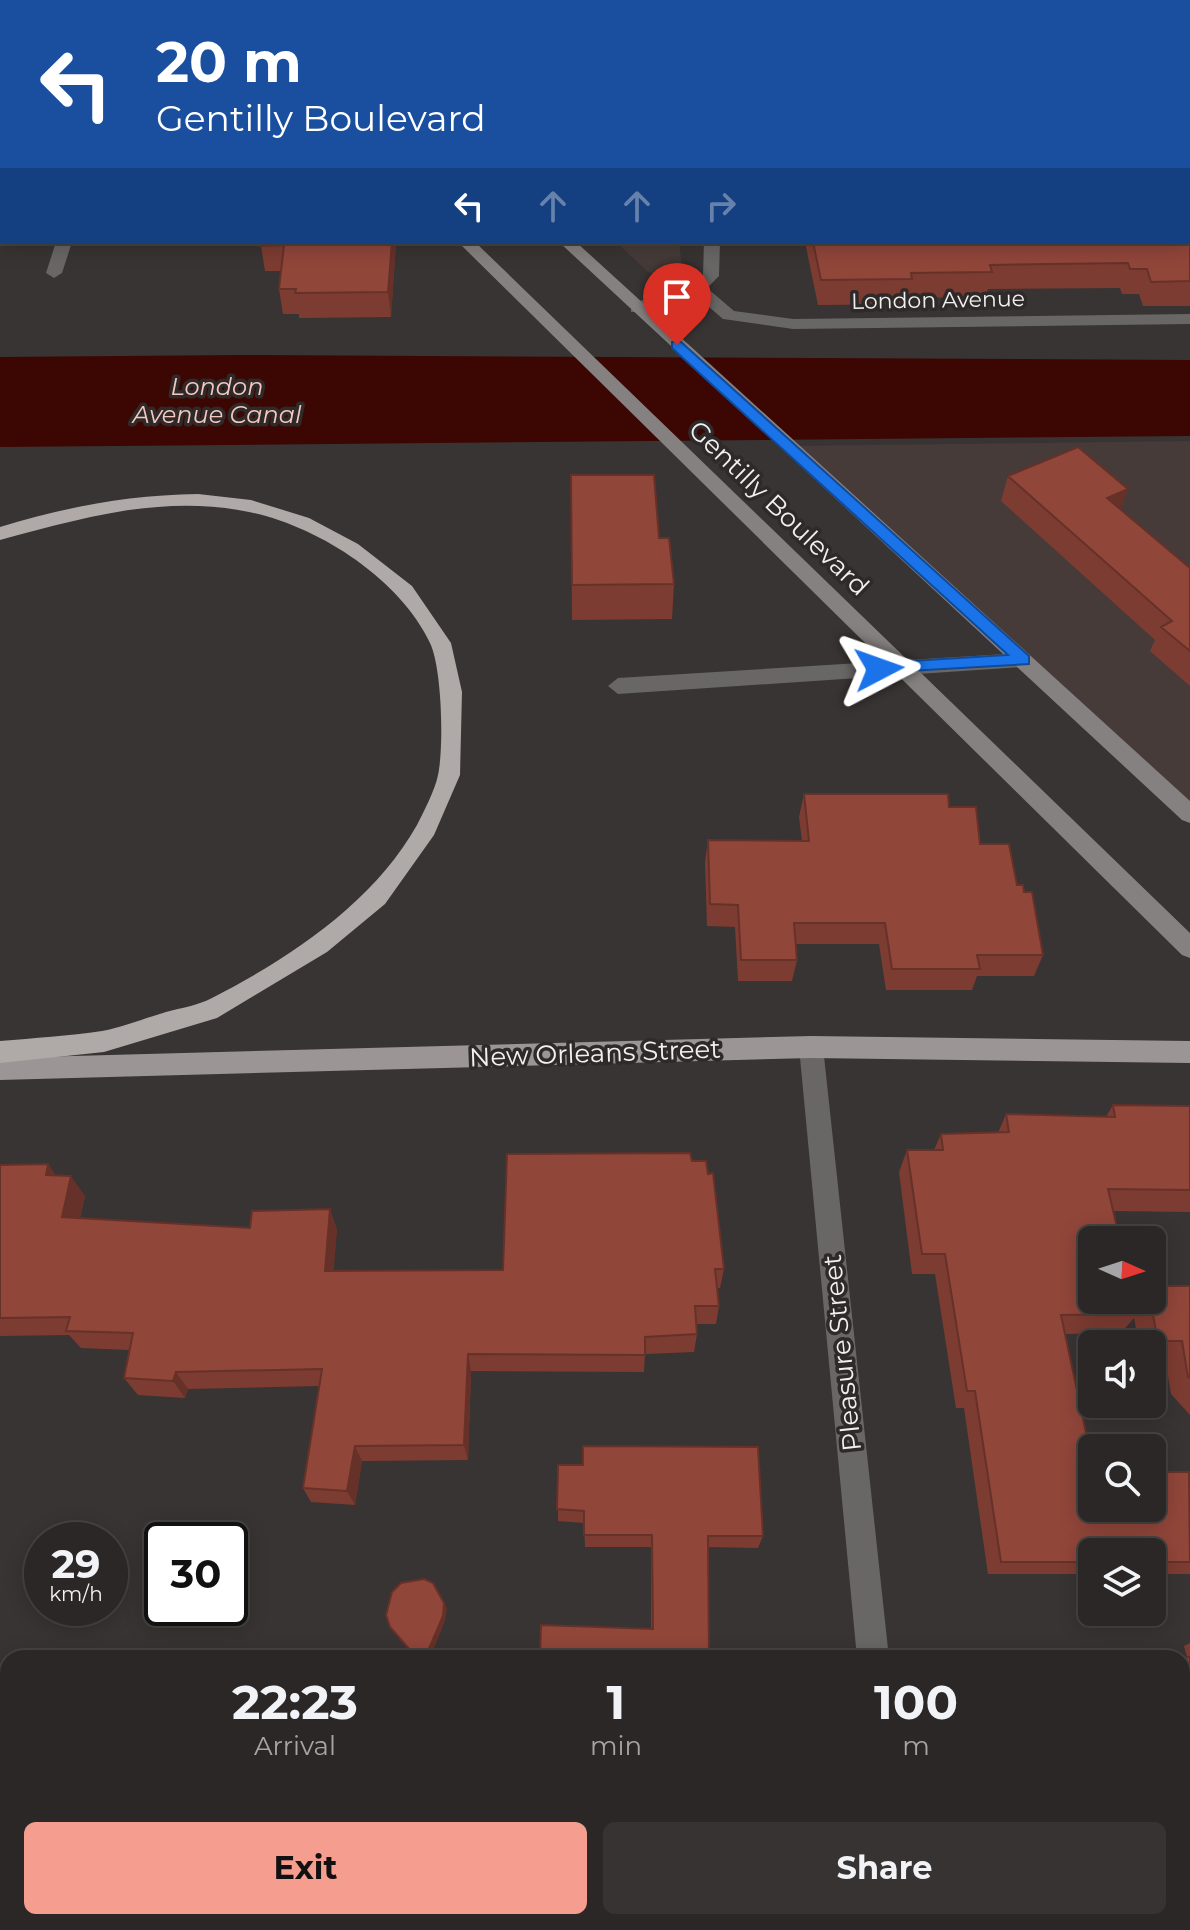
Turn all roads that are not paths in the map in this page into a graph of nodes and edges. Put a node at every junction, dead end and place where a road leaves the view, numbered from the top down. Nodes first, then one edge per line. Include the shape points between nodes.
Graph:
1 (63, 244) edge
2 (468, 244) edge
3 (569, 244) edge
4 (712, 244) edge
5 (54, 273) dead end
6 (697, 288) junction
7 (637, 308) junction
8 (1190, 319) edge
9 (0, 534) edge
10 (1023, 660) junction
11 (902, 668) junction
12 (618, 686) dead end
13 (1190, 814) edge
14 (1190, 948) edge
15 (811, 1047) junction
16 (0, 1052) edge
17 (1190, 1052) edge
18 (0, 1069) edge
19 (872, 1650) edge

1 - 5 street
2 - 11 main road, Gentilly Boulevard
3 - 7 main road, Gentilly Boulevard
4 - 6 street via 711,276
6 - 7 street
6 - 8 street, London Avenue via 729,315 783,323
7 - 10 main road, Gentilly Boulevard
9 - 16 highway via 68,513 140,501 251,506 302,522 351,549 405,591 441,643 451,692 449,775 426,829 377,897 319,945 217,1008 104,1041
10 - 11 street
10 - 13 main road, Gentilly Boulevard
11 - 12 street
11 - 14 main road, Gentilly Boulevard
15 - 17 main road, New Orleans Street
15 - 18 main road, New Orleans Street
15 - 19 street, Pleasure Street

